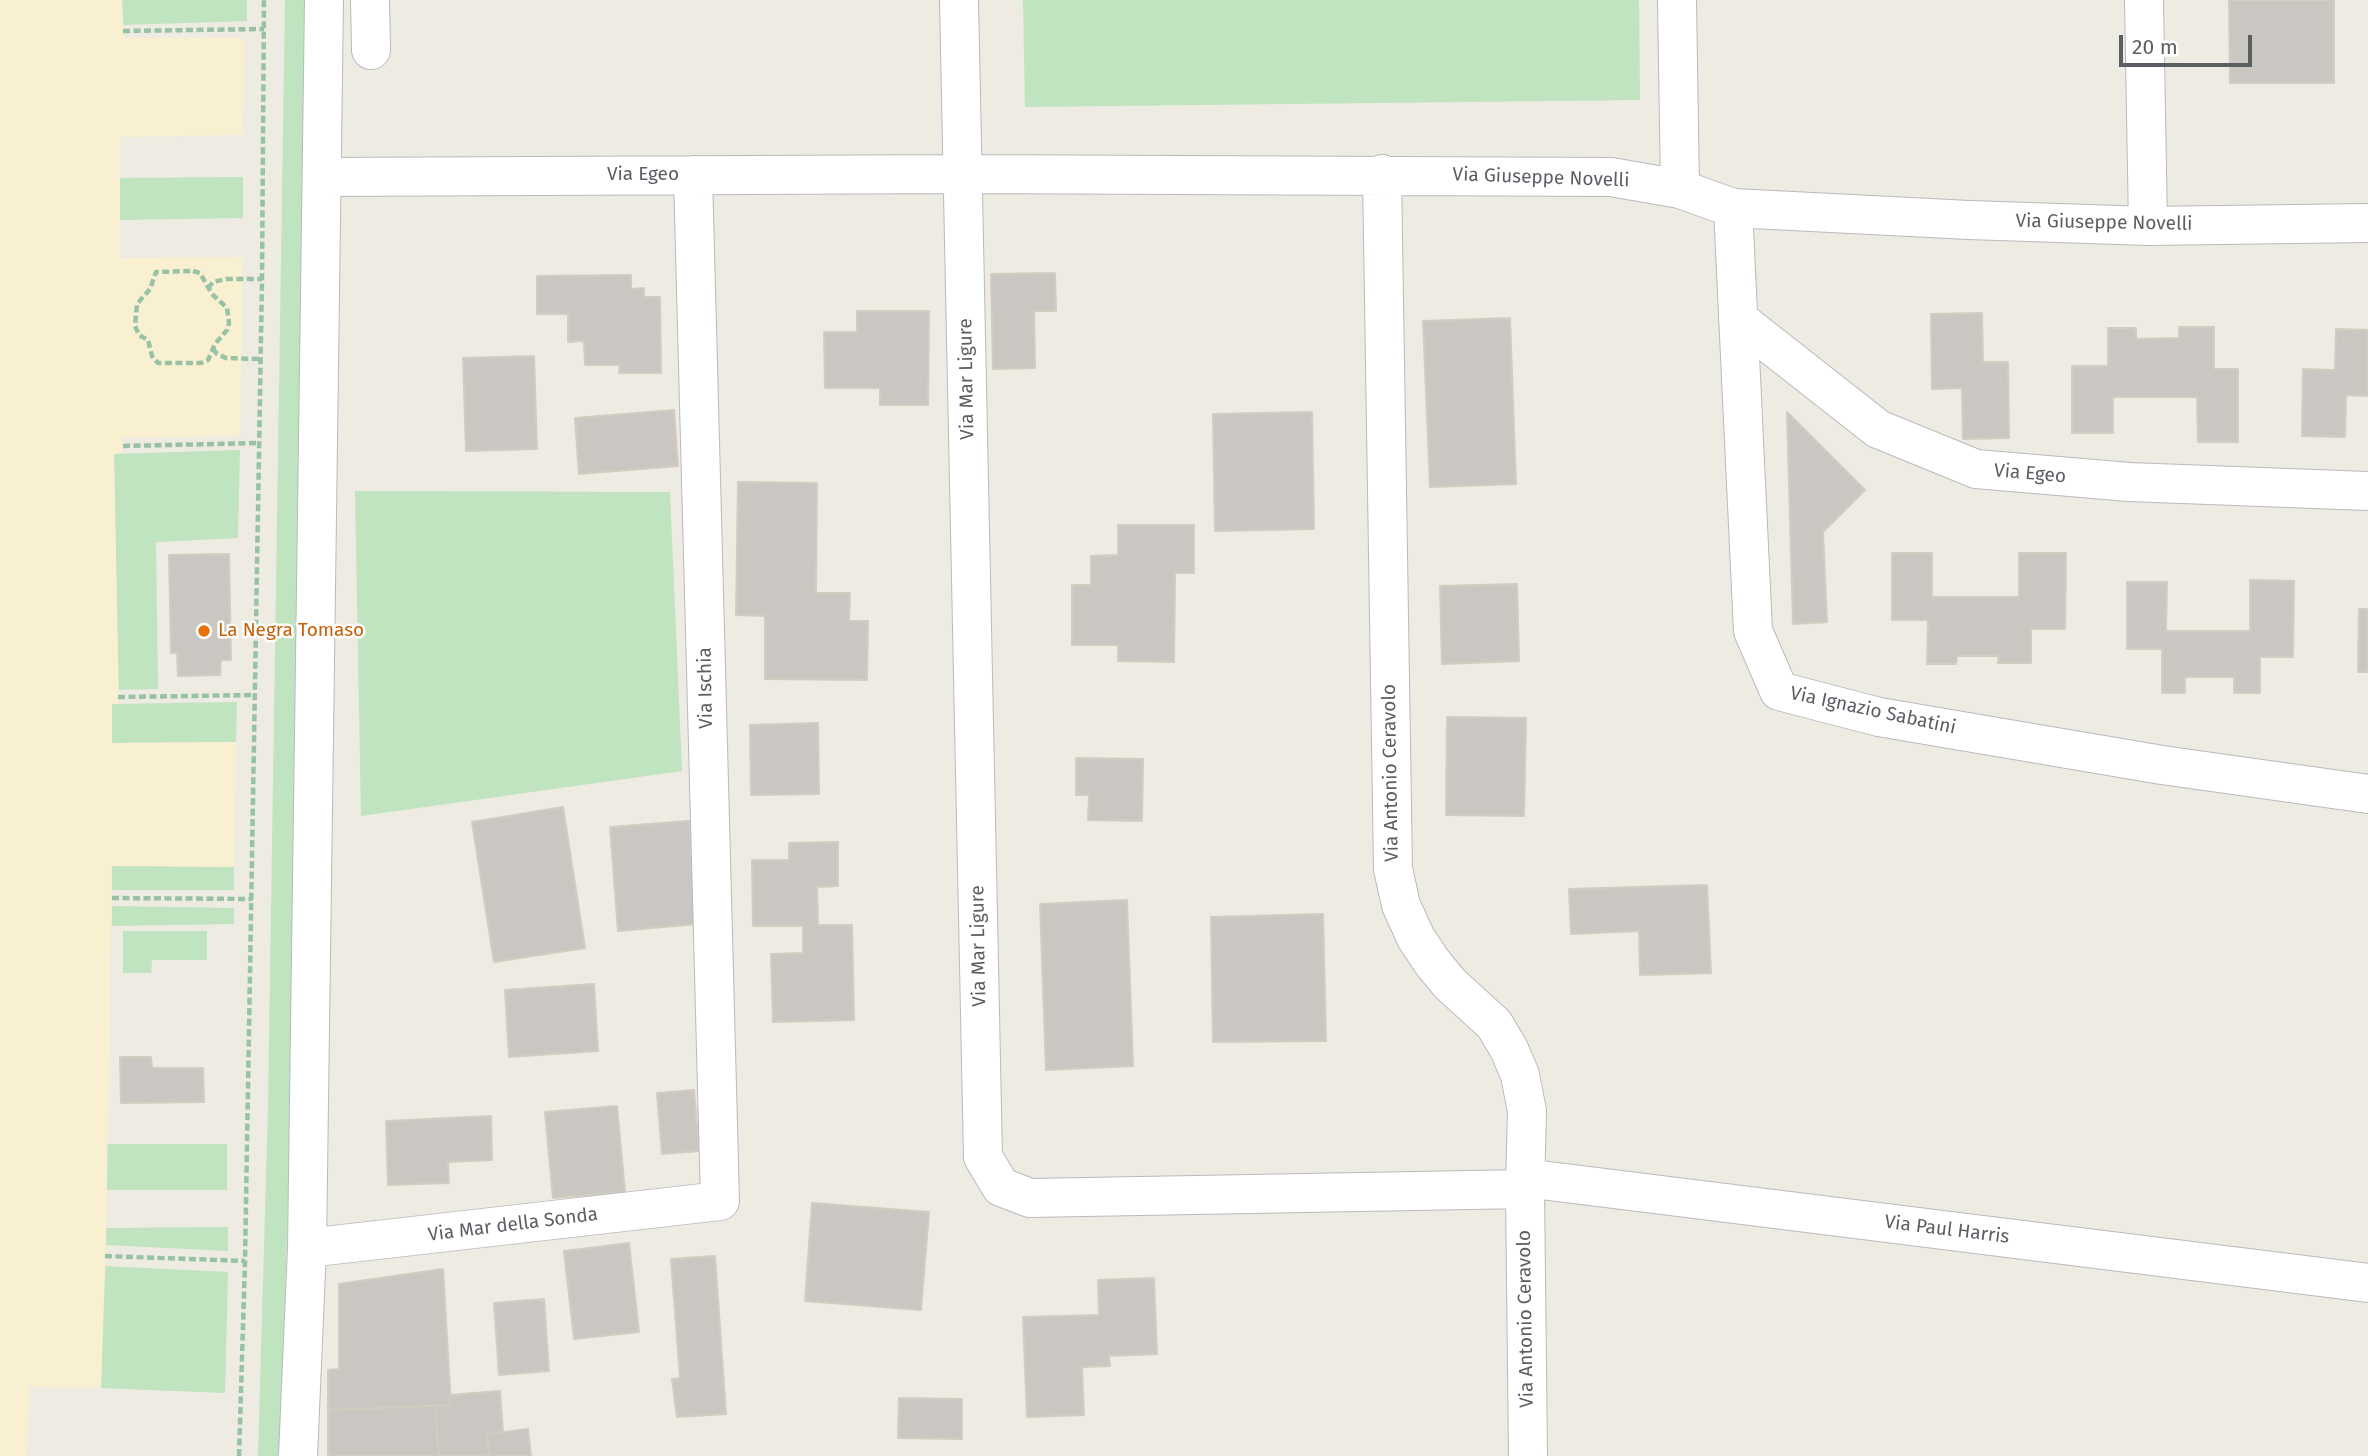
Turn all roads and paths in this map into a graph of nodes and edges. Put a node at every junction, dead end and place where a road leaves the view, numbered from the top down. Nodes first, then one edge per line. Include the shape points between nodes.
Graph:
1 (264, 0) edge
2 (324, 0) edge
3 (370, 0) edge
4 (959, 0) edge
5 (1677, 0) edge
6 (2144, 0) edge
7 (264, 29) junction
8 (123, 31) dead end
9 (371, 50) dead end
10 (962, 174) junction
11 (1382, 174) junction
12 (692, 175) junction
13 (323, 177) junction
14 (1680, 189) junction
15 (1733, 208) junction
16 (2368, 223) edge
17 (2148, 226) junction
18 (262, 279) junction
19 (208, 288) junction
20 (1738, 320) junction
21 (213, 348) junction
22 (261, 359) junction
23 (259, 443) junction
24 (123, 446) dead end
25 (2368, 491) edge
26 (255, 695) junction
27 (118, 697) dead end
28 (2368, 794) edge
29 (112, 898) dead end
30 (252, 899) junction
31 (1525, 1183) junction
32 (720, 1201) joint
33 (307, 1248) junction
34 (106, 1256) dead end
35 (245, 1261) junction
36 (2368, 1283) edge
37 (239, 1456) edge
38 (298, 1456) edge
39 (1528, 1456) edge

1 - 7 path
2 - 13 street
3 - 9 street
4 - 10 street, Via Mar Ligure
5 - 14 street
6 - 17 street
7 - 8 path
7 - 18 path
10 - 11 street, Via Giuseppe Novelli
10 - 12 street, Via Egeo
10 - 31 street, Via Mar Ligure via 983,1157 1001,1187 1030,1198
11 - 14 street, Via Giuseppe Novelli via 1611,177
11 - 31 street, Via Antonio Ceravolo via 1393,869 1401,905 1416,938 1450,984 1494,1024 1520,1075 1527,1111
12 - 13 street, Via Egeo
12 - 32 street, Via Ischia
13 - 33 street
14 - 15 street, Via Giuseppe Novelli
15 - 17 street, Via Giuseppe Novelli
15 - 20 street, Via Ignazio Sabatini
16 - 17 street, Via Giuseppe Novelli
18 - 19 path via 226,279
18 - 22 path
19 - 21 path via 227,308 229,323
19 - 21 path via 201,273 156,272 150,289 137,304 135,326 148,340 158,363 201,363 208,360
20 - 25 street, Via Egeo via 1878,429 1976,469 2129,482
20 - 28 street, Via Ignazio Sabatini via 1753,631 1779,691 1892,719
21 - 22 path via 226,358
22 - 23 path
23 - 24 path
23 - 26 path
26 - 27 path
26 - 30 path
29 - 30 path
30 - 35 path
31 - 36 street, Via Paul Harris
31 - 39 street, Via Antonio Ceravolo
32 - 33 street, Via Mar della Sonda
33 - 38 street
34 - 35 path
35 - 37 path

